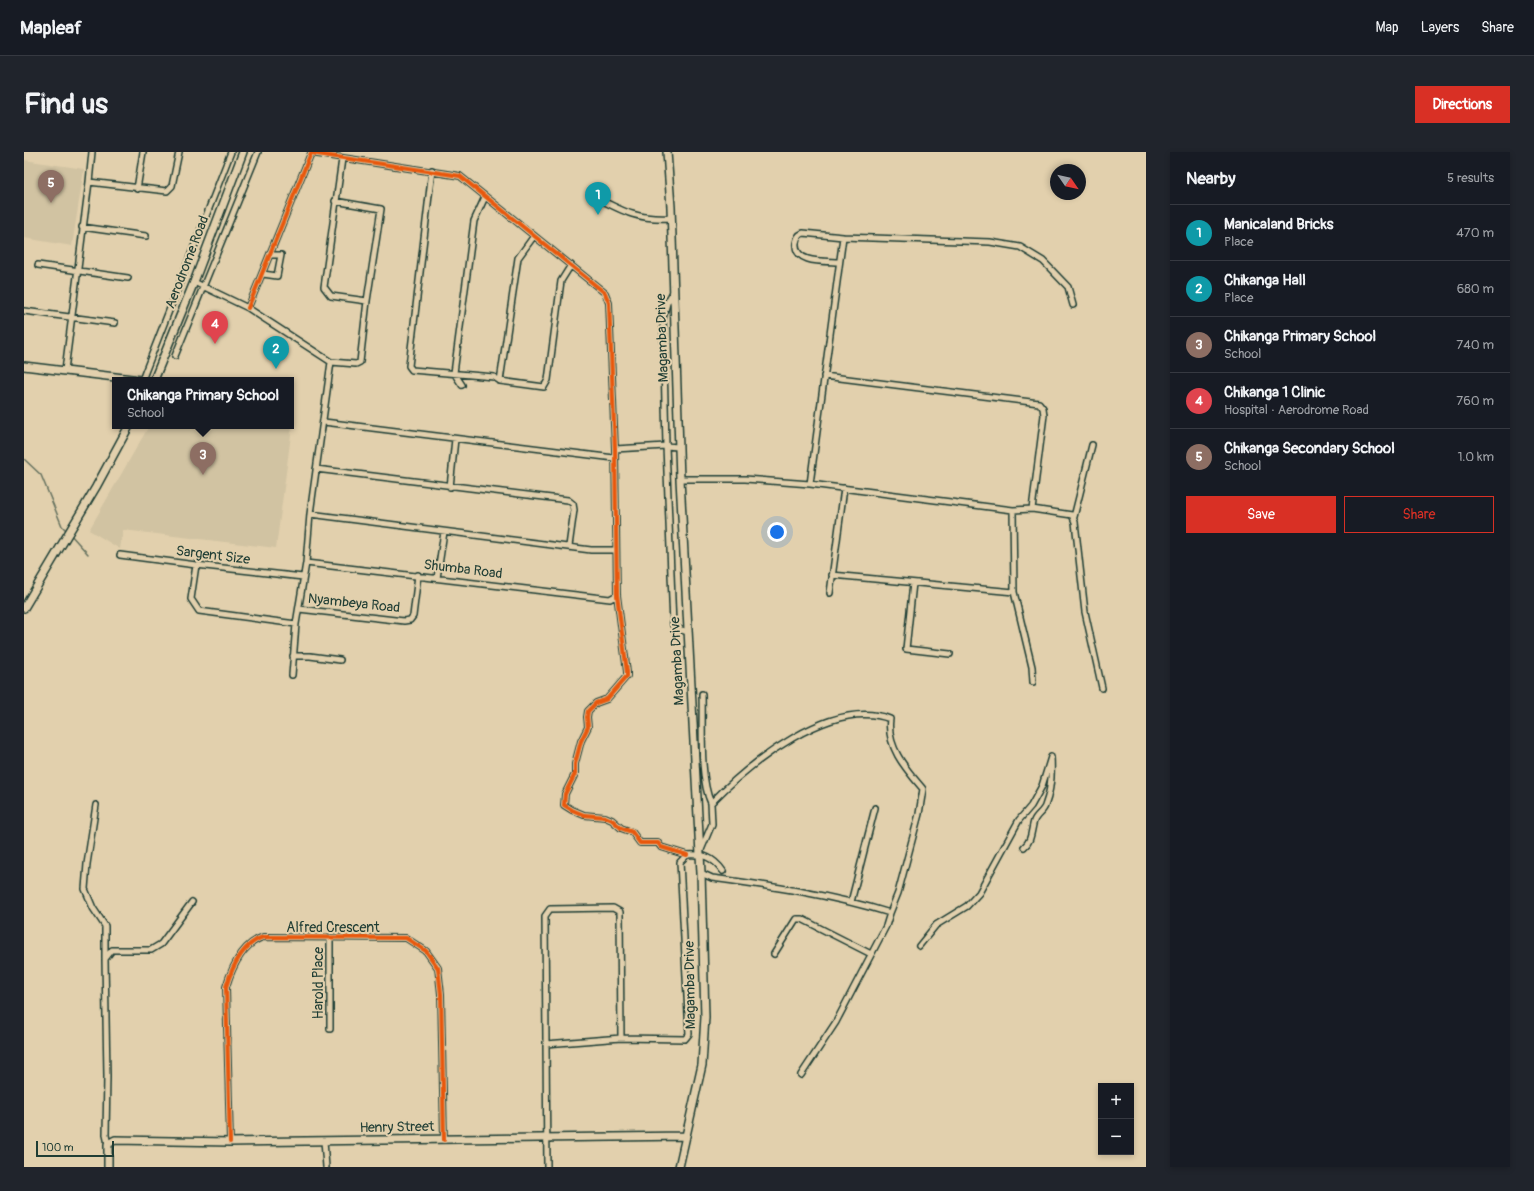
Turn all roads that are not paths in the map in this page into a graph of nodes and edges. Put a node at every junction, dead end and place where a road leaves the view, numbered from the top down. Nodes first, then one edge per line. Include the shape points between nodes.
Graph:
1 (92, 152) edge
2 (143, 152) edge
3 (179, 152) edge
4 (231, 152) edge
5 (244, 152) edge
6 (258, 152) edge
7 (667, 152) edge
8 (311, 153) edge
9 (342, 159) junction
10 (432, 170) junction
11 (89, 182) junction
12 (137, 189) junction
13 (485, 197) junction
14 (597, 198) dead end
15 (335, 201) junction
16 (671, 218) junction
17 (82, 227) junction
18 (146, 236) dead end
19 (534, 236) junction
20 (842, 237) junction
21 (270, 254) junction
22 (839, 262) junction
23 (38, 265) dead end
24 (571, 265) junction
25 (76, 271) junction
26 (262, 274) junction
27 (128, 278) dead end
28 (194, 282) junction
29 (205, 286) junction
30 (674, 292) junction
31 (367, 302) junction
32 (1073, 305) dead end
33 (248, 308) junction
34 (24, 311) edge
35 (73, 316) junction
36 (115, 323) dead end
37 (175, 356) dead end
38 (332, 362) junction
39 (24, 366) edge
40 (65, 370) junction
41 (454, 374) junction
42 (824, 376) junction
43 (118, 377) edge
44 (142, 377) edge
45 (155, 377) edge
46 (500, 381) junction
47 (462, 385) dead end
48 (324, 422) junction
49 (128, 429) edge
50 (455, 439) junction
51 (1092, 445) dead end
52 (666, 446) junction
53 (678, 447) junction
54 (615, 449) junction
55 (614, 458) junction
56 (316, 470) junction
57 (680, 479) junction
58 (810, 484) junction
59 (450, 487) junction
60 (844, 488) junction
61 (1032, 509) junction
62 (1013, 510) junction
63 (310, 514) junction
64 (1074, 517) junction
65 (444, 532) junction
66 (569, 546) junction
67 (616, 550) junction
68 (120, 555) dead end
69 (306, 563) junction
70 (196, 565) junction
71 (418, 575) junction
72 (832, 575) junction
73 (303, 577) junction
74 (437, 578) junction
75 (913, 583) junction
76 (1014, 592) junction
77 (830, 593) dead end
78 (617, 595) junction
79 (24, 608) edge
80 (299, 610) junction
81 (296, 624) junction
82 (688, 632) junction
83 (950, 654) dead end
84 (293, 656) junction
85 (340, 660) dead end
86 (292, 675) dead end
87 (1033, 682) dead end
88 (1102, 688) dead end
89 (702, 694) dead end
90 (710, 804) junction
91 (96, 805) dead end
92 (875, 808) dead end
93 (1024, 846) dead end
94 (687, 855) junction
95 (700, 855) junction
96 (723, 871) dead end
97 (701, 873) junction
98 (192, 902) dead end
99 (851, 902) junction
100 (890, 913) junction
101 (330, 937) junction
102 (919, 946) dead end
103 (774, 954) dead end
104 (872, 954) junction
105 (105, 959) junction
106 (330, 1029) dead end
107 (621, 1038) junction
108 (546, 1044) junction
109 (801, 1075) dead end
110 (686, 1136) junction
111 (546, 1139) junction
112 (444, 1140) junction
113 (324, 1141) junction
114 (230, 1142) junction
115 (108, 1144) junction
116 (108, 1167) edge
117 (326, 1167) edge
118 (547, 1167) edge
119 (679, 1167) edge

1 - 11 street
2 - 12 street
3 - 12 street via 171,188 167,192
4 - 44 street
5 - 28 street, Aerodrome Road
6 - 29 street
7 - 16 street, Magamba Drive
8 - 9 street
8 - 21 street
9 - 10 street
9 - 15 street
10 - 13 street via 460,176
10 - 41 street via 409,366 416,371
11 - 12 street
11 - 17 street
13 - 19 street
13 - 41 street via 474,221
14 - 16 street via 628,214 652,219
15 - 31 street via 324,288 331,296
15 - 31 street via 381,209
16 - 30 street, Magamba Drive
17 - 18 street
17 - 25 street
19 - 24 street
19 - 46 street via 518,258
20 - 22 street
20 - 22 street via 803,233 798,236 796,242 798,253 803,258
20 - 32 street via 990,242 1020,247 1044,261 1068,287
21 - 26 street
21 - 26 street via 281,255 277,276
22 - 42 street
23 - 25 street
24 - 46 street via 561,281 547,384 544,387
24 - 54 street via 605,293 609,303
25 - 27 street
25 - 35 street
26 - 33 street
28 - 29 street
28 - 45 street, Aerodrome Road
29 - 33 street
29 - 37 street
30 - 52 street via 667,303 663,318
30 - 53 street, Magamba Drive
31 - 38 street via 360,362
33 - 38 street
34 - 35 street
35 - 36 street
35 - 40 street
38 - 48 street
39 - 40 street
40 - 43 street
41 - 46 street via 494,377
41 - 47 street
42 - 58 street
42 - 61 street via 1039,403 1044,415
48 - 50 street
48 - 56 street
49 - 79 street
50 - 55 street
50 - 59 street
51 - 64 street
52 - 53 street
52 - 54 street
52 - 82 street via 673,625
53 - 57 street, Magamba Drive
54 - 55 street
55 - 67 street
56 - 59 street
56 - 63 street
57 - 58 street via 745,479
57 - 82 street, Magamba Drive
58 - 60 street
59 - 66 street via 568,500 573,504 574,510
60 - 62 street
60 - 72 street
61 - 62 street
61 - 64 street
62 - 76 street
63 - 65 street
63 - 69 street
64 - 88 street via 1085,612
65 - 66 street
65 - 74 street
66 - 67 street via 592,550
67 - 78 street
68 - 70 street, Sargent Size
69 - 71 street, Shumba Road
69 - 73 street
70 - 73 street, Sargent Size
70 - 81 street via 191,599 199,611
71 - 74 street, Shumba Road
71 - 80 street, Nyambeya Road via 413,616 410,620
72 - 75 street
72 - 77 street
73 - 80 street
74 - 78 street, Shumba Road via 610,599
75 - 76 street
75 - 83 street via 906,649
76 - 87 street
78 - 94 street via 627,676 607,699 596,703 588,711 588,727 581,741 575,774 565,794 564,805 584,814 612,820 621,828 632,832 640,843 658,843 661,847
80 - 81 street
81 - 84 street
82 - 95 street, Magamba Drive
84 - 85 street
84 - 86 street
89 - 90 street via 704,767
90 - 95 street via 712,824
90 - 100 street via 729,785 792,738 824,723 863,714 890,719 888,728 892,744 903,764 923,789 898,893
91 - 105 street via 85,889 104,926
92 - 99 street
93 - 102 street via 1030,839 1035,820 1045,808 1051,779 1051,757 1042,786 1031,806 1019,820 979,893 968,906 936,925
94 - 95 street
94 - 107 street via 680,862 689,1034 685,1039
95 - 96 street via 712,859
95 - 97 street, Magamba Drive
97 - 99 street via 712,878 790,889
97 - 110 street, Magamba Drive via 705,1017 702,1065
98 - 105 street via 161,944 151,950 112,950
99 - 100 street
100 - 104 street
101 - 106 street, Harold Place
101 - 112 street, Alfred Crescent via 406,938 426,951 438,968 441,994
101 - 114 street, Alfred Crescent via 263,937 253,941 239,957 230,973 226,987
103 - 104 street via 796,919
104 - 109 street via 836,1022
105 - 115 street
107 - 108 street
107 - 108 street via 620,912 613,908 553,907 545,916
108 - 111 street
110 - 111 street, Henry Street
110 - 119 street, Magamba Drive
111 - 112 street, Henry Street
111 - 118 street
112 - 113 street, Henry Street
113 - 114 street, Henry Street
113 - 117 street
114 - 115 street, Henry Street via 115,1140
115 - 116 street

